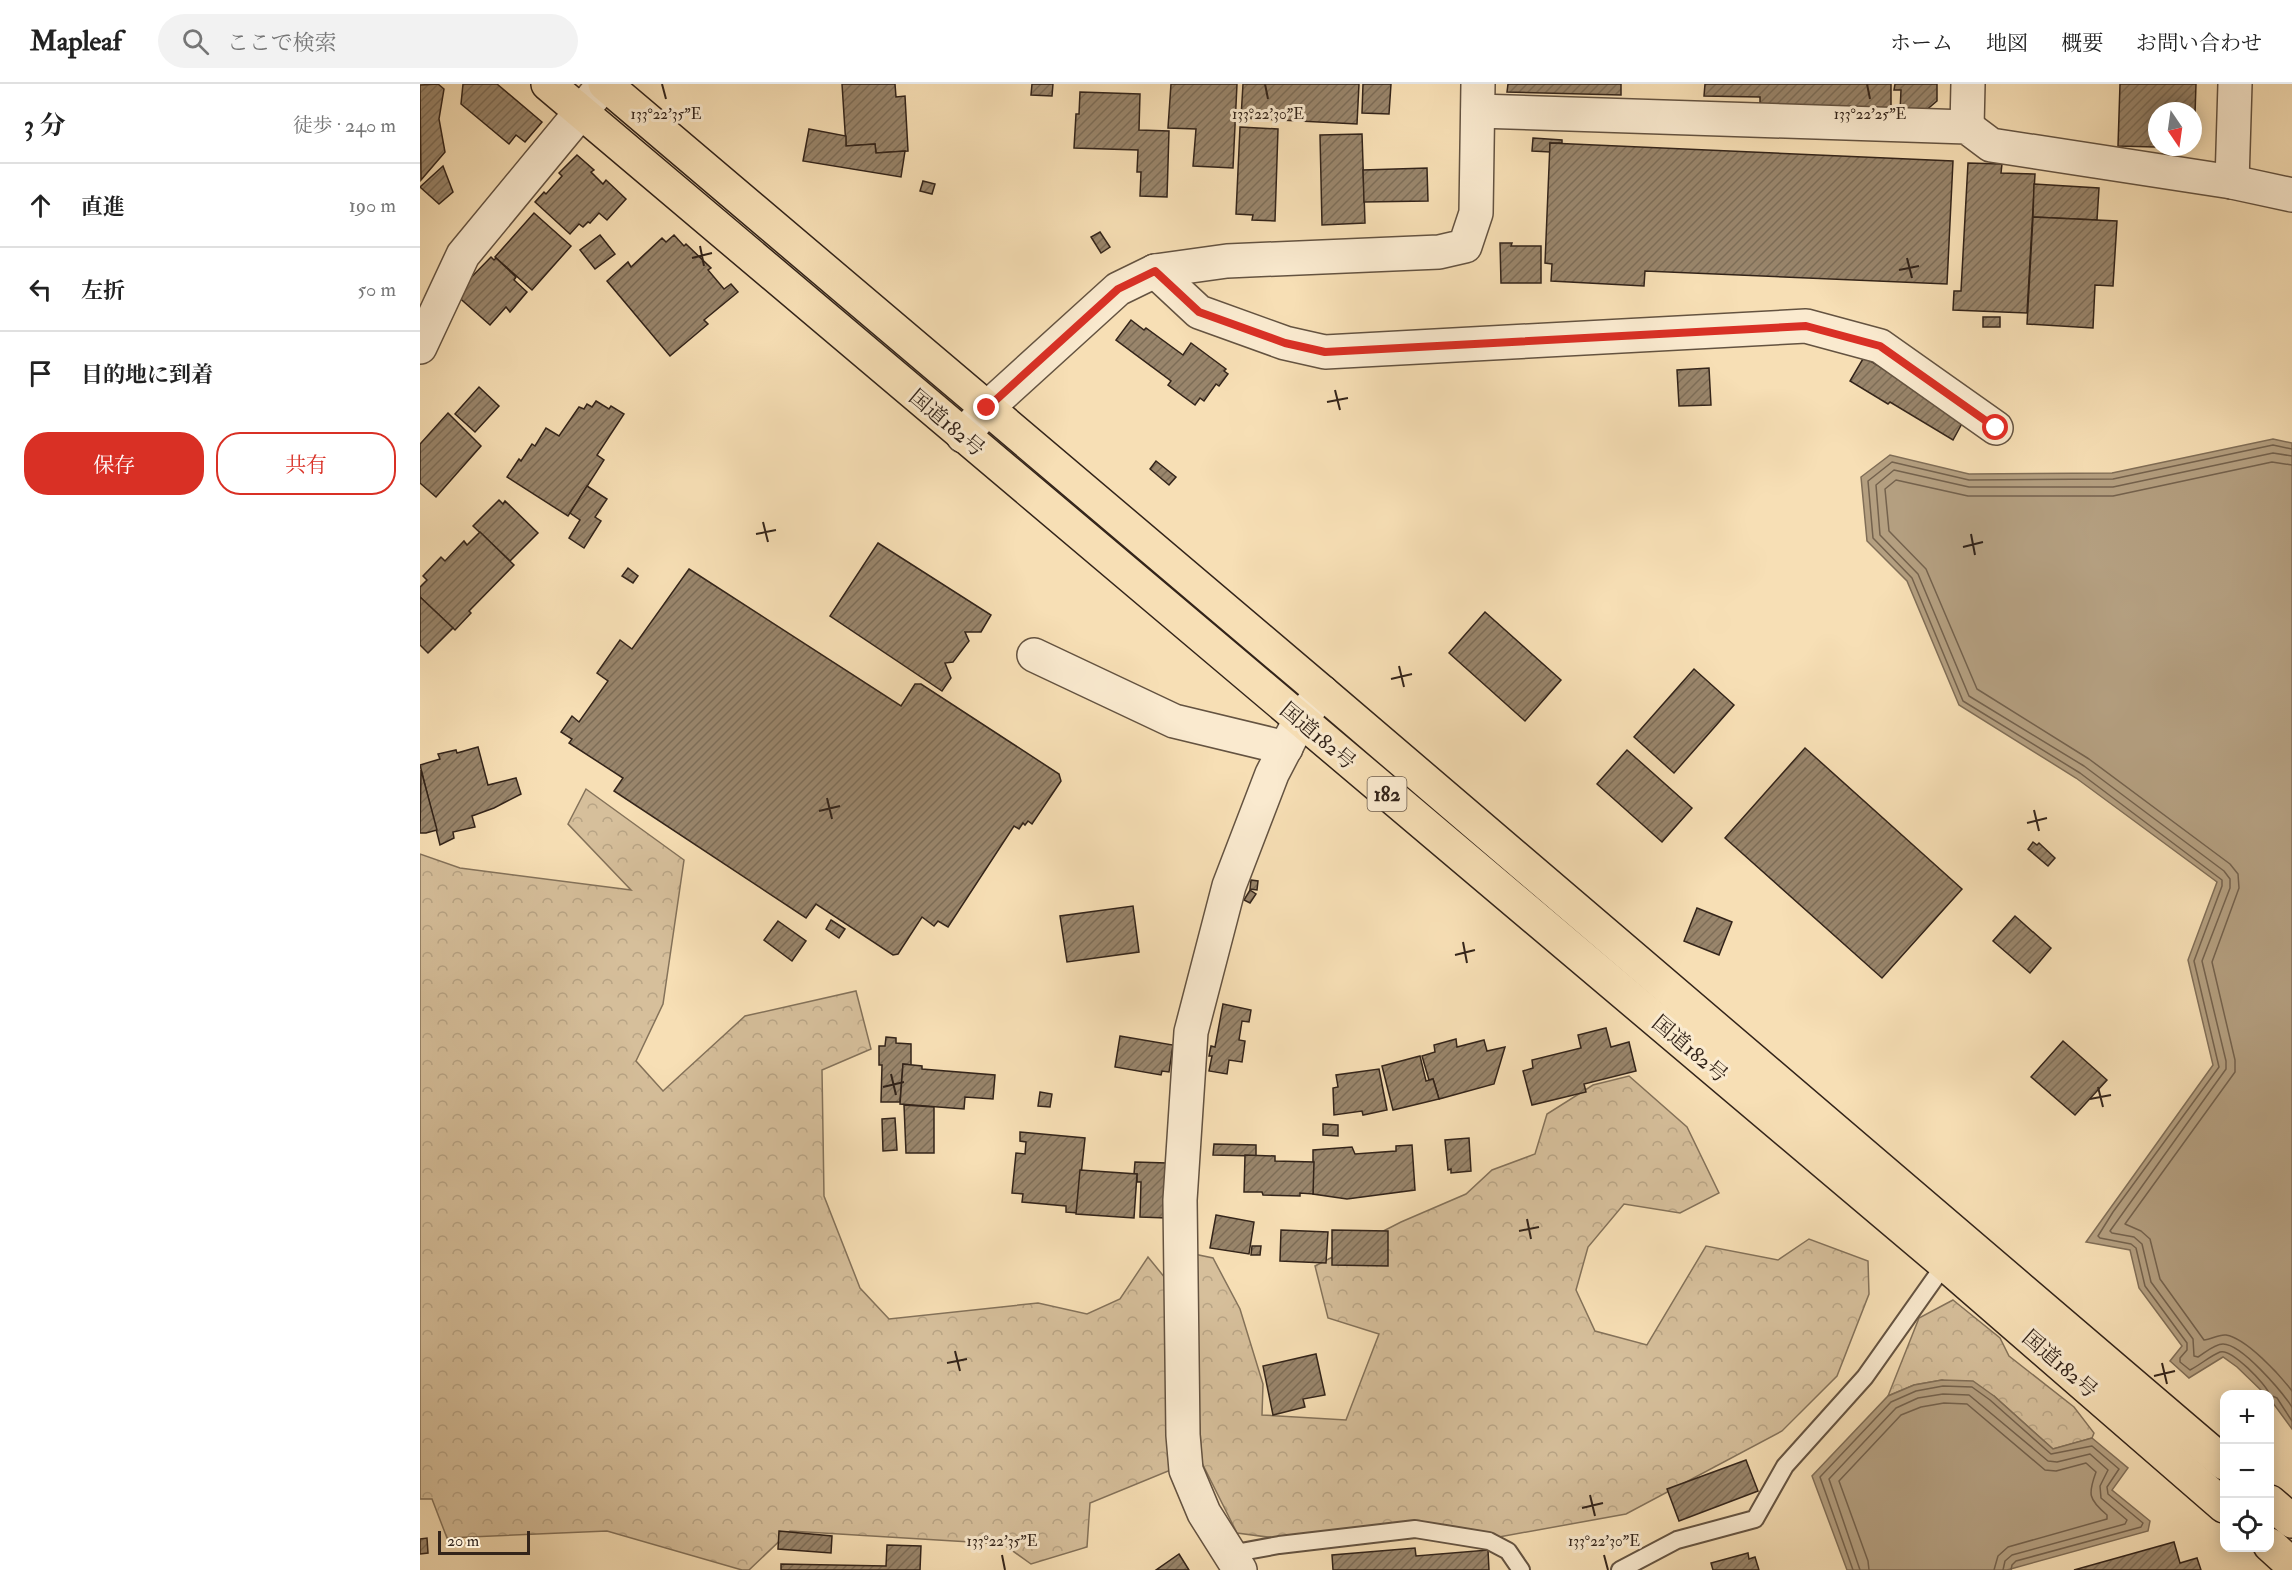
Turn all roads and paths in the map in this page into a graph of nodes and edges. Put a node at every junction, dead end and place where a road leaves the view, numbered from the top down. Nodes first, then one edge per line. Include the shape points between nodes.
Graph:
1 (548, 84) edge
2 (604, 84) edge
3 (1968, 84) edge
4 (2235, 84) edge
5 (1478, 97) edge
6 (581, 111) junction
7 (1966, 127) junction
8 (2232, 182) junction
9 (2292, 195) edge
10 (1155, 271) junction
11 (420, 347) edge
12 (987, 408) junction
13 (1996, 428) dead end
14 (963, 436) junction
15 (1034, 655) dead end
16 (1322, 692) junction
17 (1293, 734) junction
18 (1945, 1264) junction
19 (2220, 1460) edge
20 (2220, 1503) edge
21 (2274, 1505) edge
22 (2292, 1521) edge
23 (2274, 1549) edge
24 (1235, 1562) edge
25 (2292, 1565) edge
26 (1521, 1570) edge
27 (1620, 1570) edge

1 - 6 highway, 国道182号 / 182
2 - 6 street
2 - 12 highway, 国道182号 / 182
3 - 7 street
4 - 8 street
5 - 7 street
5 - 10 street via 1476,213 1465,246 1439,252 1227,261
6 - 11 street via 463,255
6 - 14 highway, 国道182号 / 182
7 - 8 street via 1991,145
8 - 9 street
10 - 12 street via 1118,289
10 - 13 street via 1199,312 1285,343 1325,352 1806,326 1880,346
12 - 14 street
12 - 16 highway, 国道182号 / 182
14 - 17 highway, 国道182号 / 182
15 - 17 street via 1174,721
16 - 17 street
16 - 19 highway, 国道182号 / 182
17 - 18 highway, 国道182号 / 182
17 - 24 street via 1272,774 1229,886 1191,1032 1180,1200 1183,1435 1186,1470 1204,1513
18 - 20 highway, 国道182号 / 182
18 - 27 lane via 1865,1377 1785,1466 1755,1519 1677,1540
21 - 22 highway
23 - 25 highway
24 - 26 lane via 1279,1545 1415,1529 1489,1542 1508,1551

